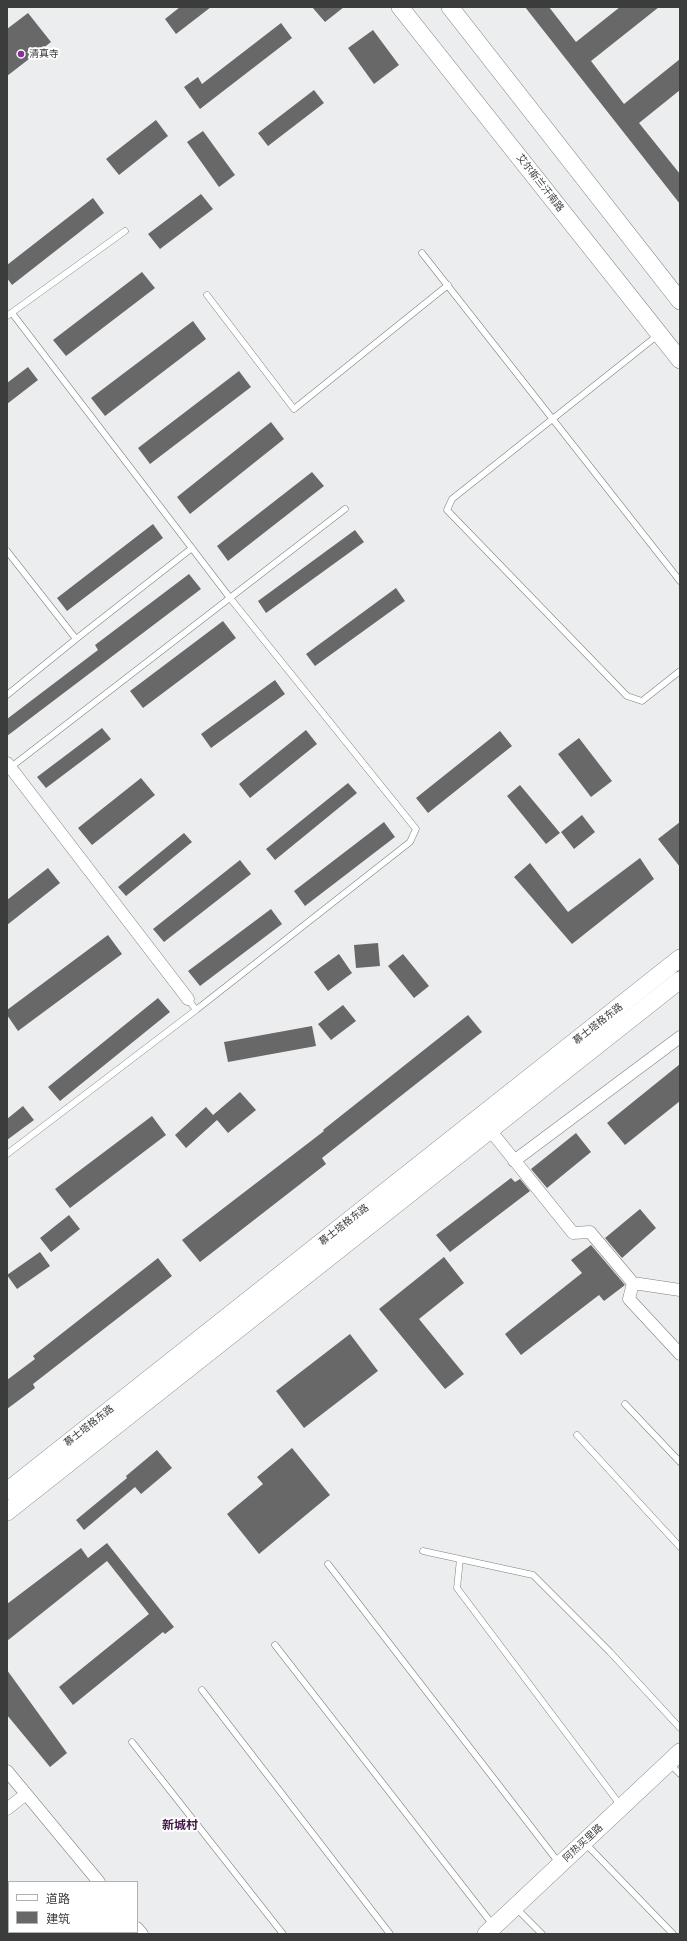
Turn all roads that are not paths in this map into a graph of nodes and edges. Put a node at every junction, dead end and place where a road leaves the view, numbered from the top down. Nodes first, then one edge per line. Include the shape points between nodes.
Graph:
1 (400, 7) edge
2 (450, 7) edge
3 (125, 231) dead end
4 (422, 253) dead end
5 (448, 285) junction
6 (207, 295) dead end
7 (680, 300) edge
8 (9, 315) edge
9 (659, 334) junction
10 (680, 360) edge
11 (552, 419) junction
12 (345, 509) dead end
13 (192, 548) junction
14 (7, 551) edge
15 (680, 581) edge
16 (230, 598) junction
17 (76, 639) junction
18 (680, 671) edge
19 (7, 695) edge
20 (9, 765) edge
21 (680, 958) edge
22 (680, 980) edge
23 (188, 999) joint
24 (196, 1010) junction
25 (680, 1037) edge
26 (490, 1130) junction
27 (7, 1154) edge
28 (514, 1160) junction
29 (633, 1283) junction
30 (680, 1290) edge
31 (680, 1354) edge
32 (625, 1404) dead end
33 (577, 1435) dead end
34 (680, 1462) edge
35 (7, 1491) edge
36 (7, 1512) edge
37 (680, 1547) edge
38 (423, 1551) dead end
39 (460, 1559) junction
40 (328, 1564) dead end
41 (275, 1645) dead end
42 (202, 1690) dead end
43 (680, 1728) edge
44 (132, 1742) dead end
45 (676, 1763) edge
46 (7, 1772) edge
47 (26, 1794) junction
48 (622, 1807) junction
49 (7, 1809) edge
50 (584, 1842) junction
51 (560, 1865) junction
52 (98, 1881) edge
53 (515, 1907) junction
54 (490, 1930) edge
55 (283, 1934) edge
56 (390, 1934) edge
57 (542, 1934) edge
58 (673, 1934) edge

1 - 9 main road, 艾尔斯兰汗南路
2 - 7 main road
3 - 8 lane
4 - 5 lane
5 - 6 lane via 294,409
5 - 11 lane
8 - 13 lane
9 - 10 main road, 艾尔斯兰汗南路
9 - 11 lane
11 - 15 lane
11 - 18 lane via 452,499 448,510 627,696 642,701
12 - 16 lane
13 - 16 lane
13 - 17 lane
14 - 17 lane
16 - 20 lane
16 - 24 lane via 416,829 410,842
17 - 19 lane
20 - 23 street
21 - 35 main road, 慕士塔格东路
22 - 26 main road, 慕士塔格东路
23 - 24 lane
24 - 27 lane
25 - 28 street
26 - 28 street
26 - 36 main road, 慕士塔格东路
28 - 29 street via 573,1233 590,1232
29 - 30 street
29 - 31 street via 629,1299
32 - 34 lane
33 - 37 lane
38 - 39 lane
39 - 43 lane via 533,1575 610,1652
39 - 48 lane via 457,1588
40 - 51 lane
41 - 54 lane
42 - 56 lane
44 - 55 lane
45 - 48 main road, 阿热买里路
46 - 47 street
47 - 49 street
47 - 52 street
48 - 50 main road, 阿热买里路
50 - 51 main road, 阿热买里路
50 - 58 lane
51 - 53 main road, 阿热买里路
53 - 54 main road, 阿热买里路
53 - 57 lane

